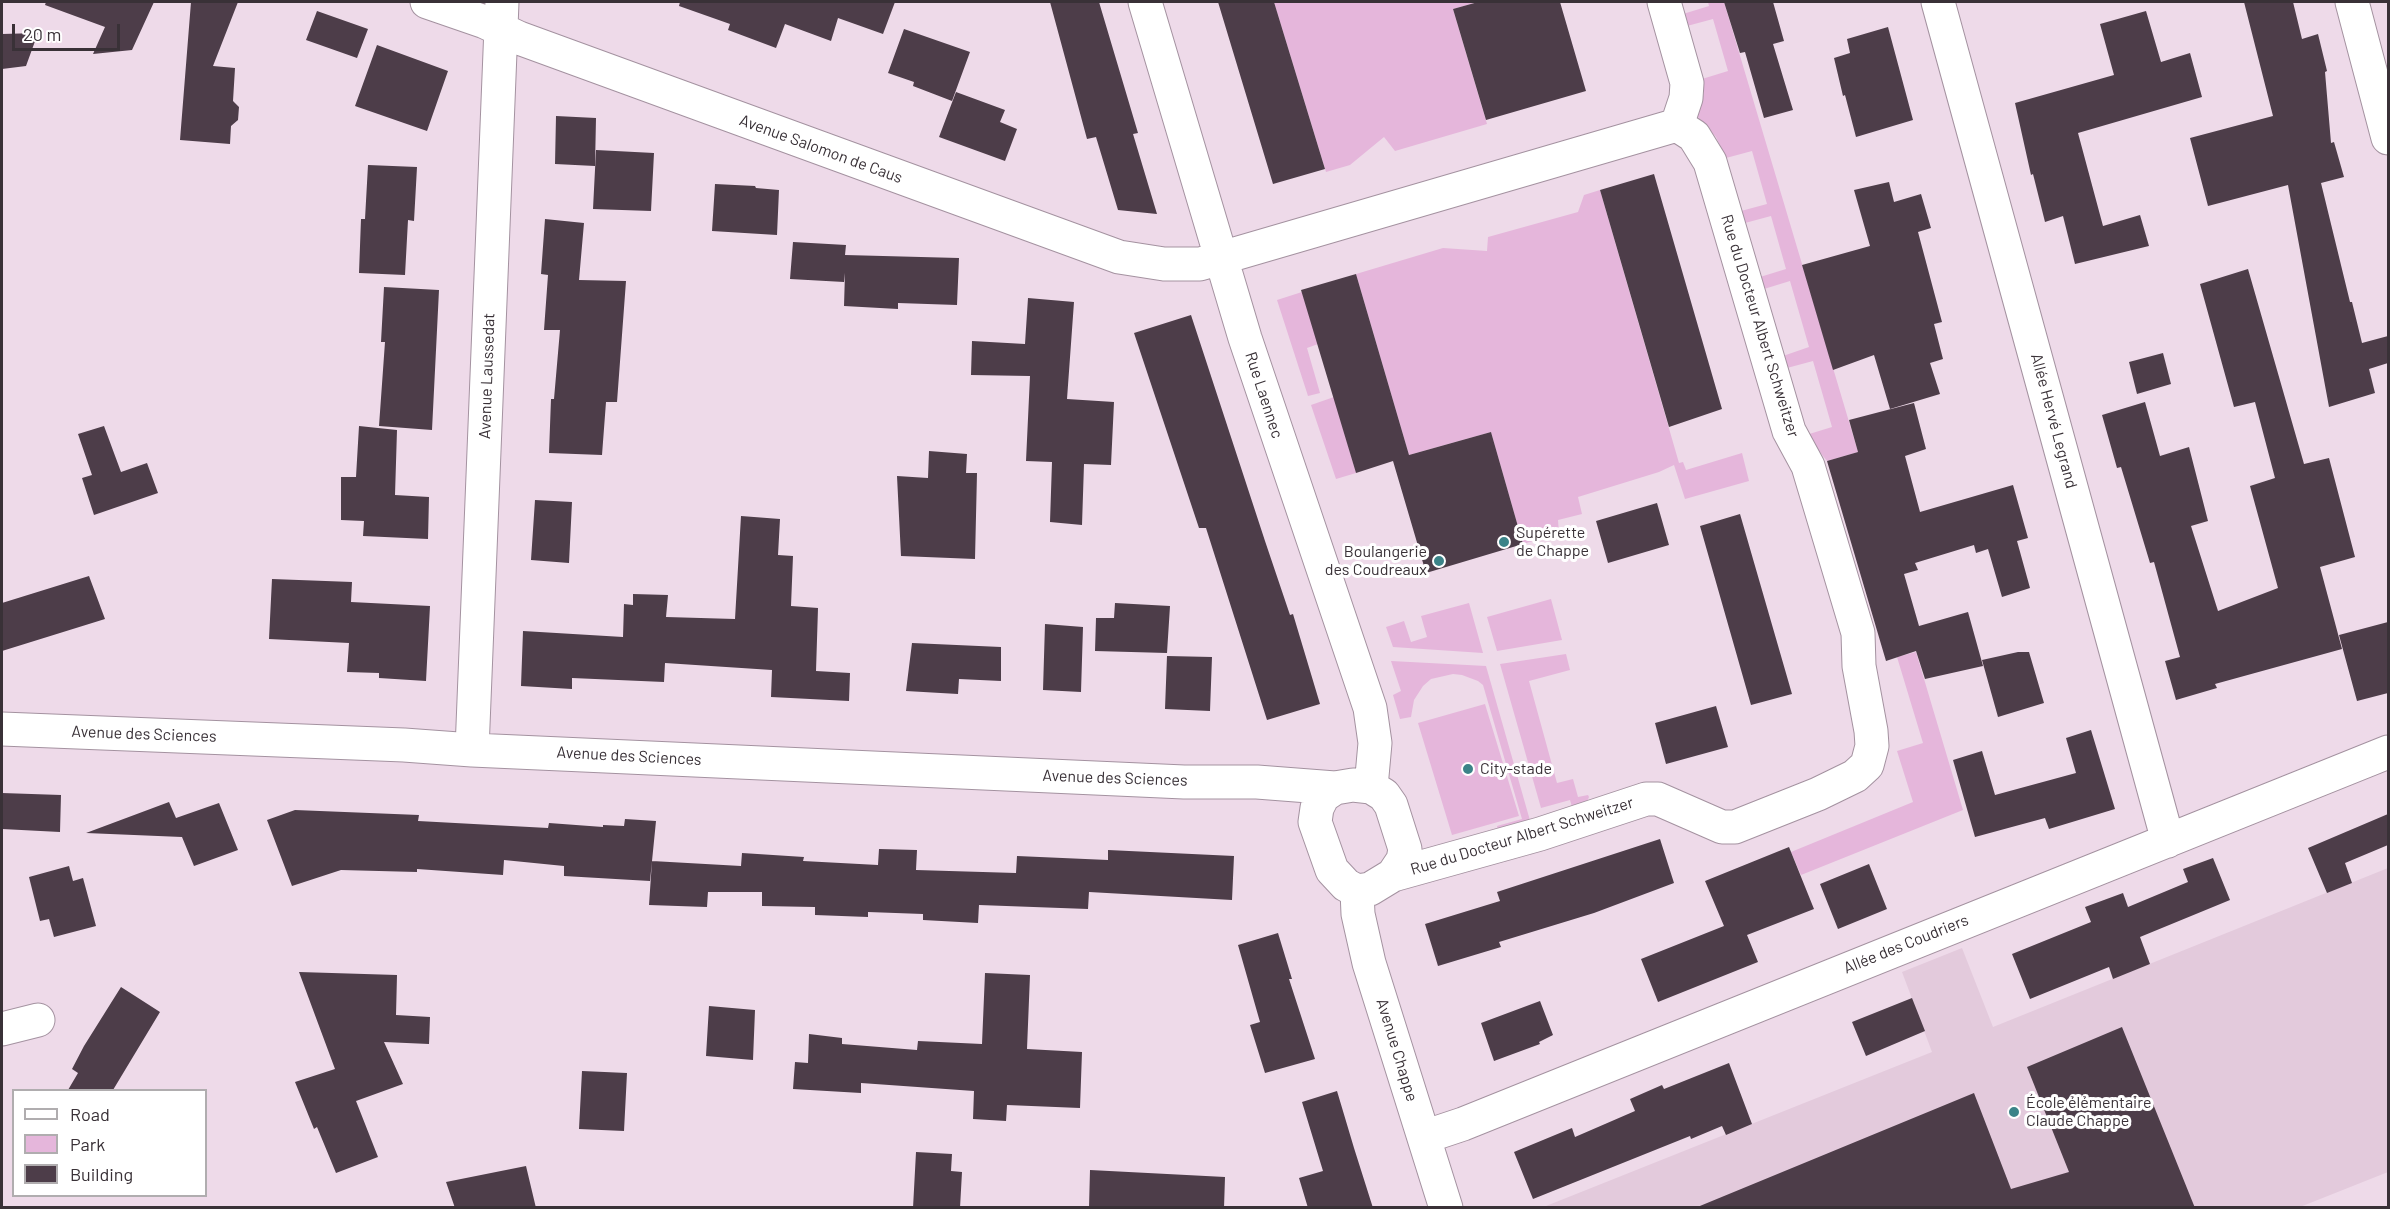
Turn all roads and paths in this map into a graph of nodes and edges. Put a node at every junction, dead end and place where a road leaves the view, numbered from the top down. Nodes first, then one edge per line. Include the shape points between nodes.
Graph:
1 (427, 2) edge
2 (1145, 2) edge
3 (1664, 2) edge
4 (1938, 2) edge
5 (2352, 2) edge
6 (502, 16) edge
7 (1677, 125) junction
8 (2388, 138) edge
9 (1221, 258) junction
10 (2, 729) edge
11 (472, 750) junction
12 (2388, 752) edge
13 (1257, 782) junction
14 (1371, 787) junction
15 (1335, 788) junction
16 (1315, 822) junction
17 (2168, 841) junction
18 (1393, 875) junction
19 (1357, 891) junction
20 (38, 1020) dead end
21 (2, 1029) edge
22 (1424, 1137) junction
23 (1446, 1208) edge

1 - 6 street, Avenue Salomon de Caus
2 - 9 street, Rue Laennec
3 - 7 street via 1687,83
4 - 17 street, Allée Hervé Legrand
5 - 8 street
6 - 9 street, Avenue Salomon de Caus via 519,39 1119,257 1164,264 1200,264
6 - 11 street, Avenue Laussedat
7 - 9 street, Avenue Salomon de Caus
7 - 18 street, Rue du Docteur Albert Schweitzer via 1694,136 1710,162 1789,431 1808,466 1858,633 1859,666 1871,731 1867,765 1855,776 1818,794 1735,827 1722,827 1659,799 1646,799 1540,834
9 - 14 street, Rue Laennec via 1370,708 1375,743
10 - 11 street, Avenue des Sciences
11 - 13 street, Avenue des Sciences
12 - 17 street, Allée des Coudriers
13 - 15 street, Avenue des Sciences
13 - 16 street
14 - 15 street
14 - 18 street via 1384,795 1390,805 1405,849
15 - 16 street via 1323,796
16 - 19 street via 1332,870
17 - 22 street, Allée des Coudriers
18 - 19 street via 1370,889
19 - 22 street, Avenue Chappe via 1369,963
20 - 21 street
22 - 23 street, Avenue Chappe

